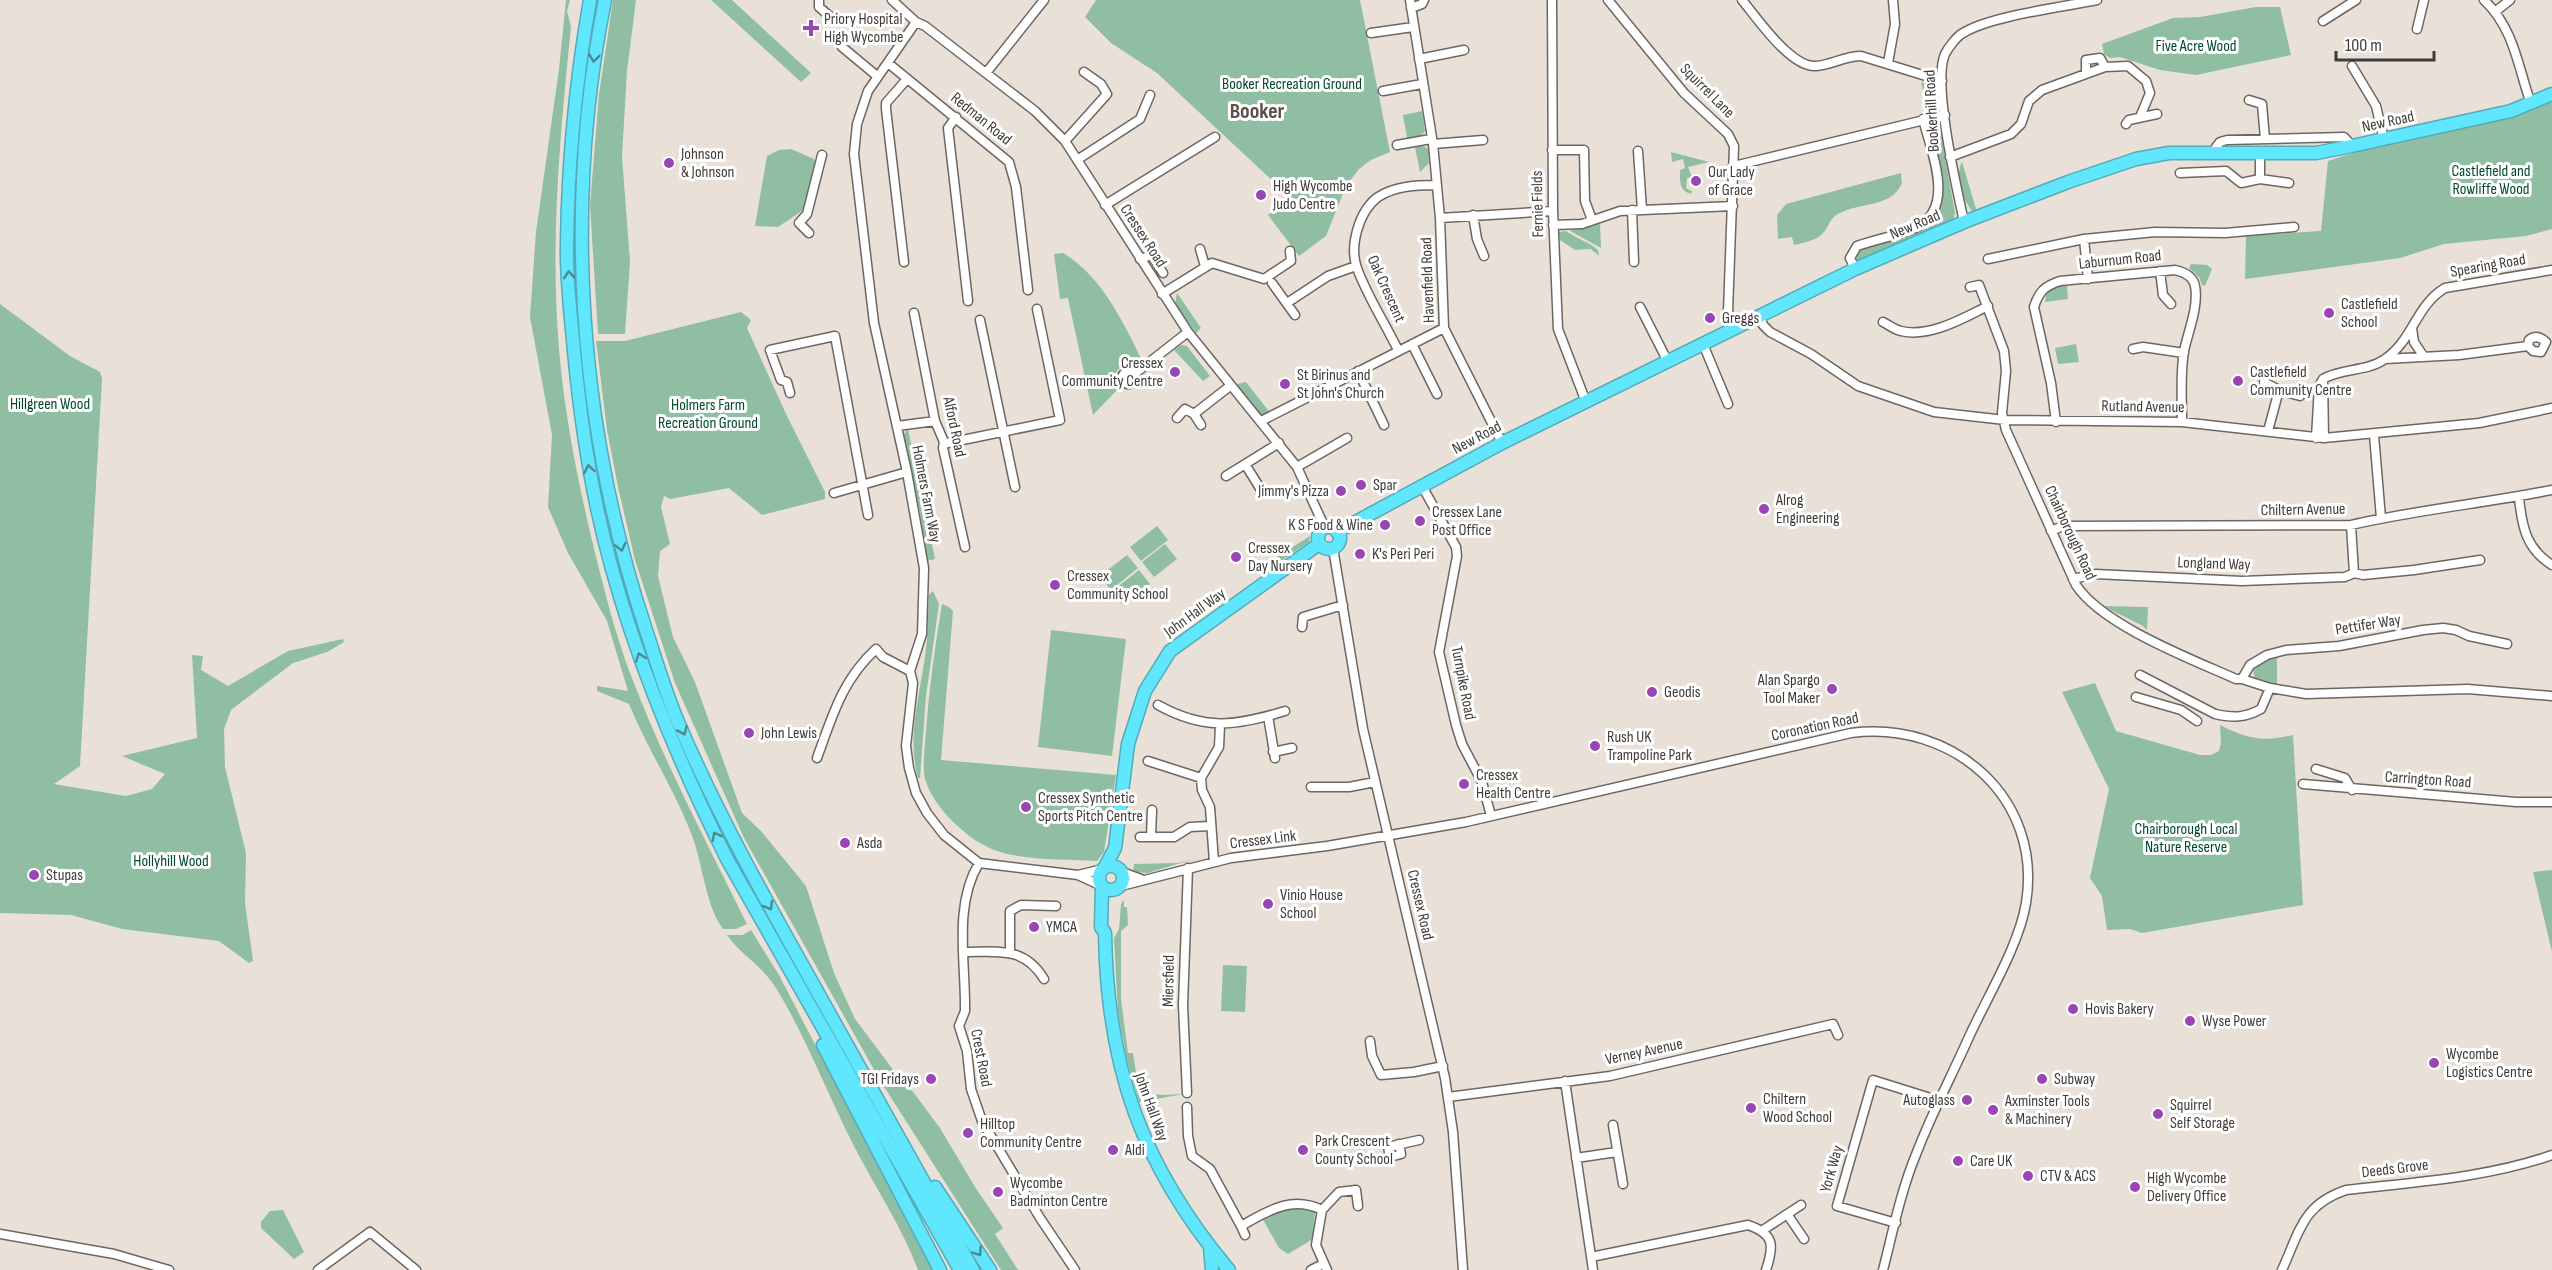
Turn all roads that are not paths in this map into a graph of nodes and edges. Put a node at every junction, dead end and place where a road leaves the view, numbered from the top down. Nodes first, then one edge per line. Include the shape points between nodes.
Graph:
1 (590, 0) edge
2 (605, 0) edge
3 (819, 0) edge
4 (892, 0) edge
5 (1044, 0) edge
6 (1424, 0) edge
7 (1552, 0) edge
8 (1608, 0) edge
9 (1742, 0) edge
10 (1893, 0) edge
11 (2097, 0) edge
12 (2356, 0) edge
13 (2424, 0) edge
14 (2484, 0) edge
15 (2510, 0) edge
16 (1411, 4) edge
17 (2496, 10) junction
18 (834, 20) dead end
19 (2323, 21) dead end
20 (916, 22) junction
21 (1413, 27) junction
22 (2418, 29) dead end
23 (1371, 33) dead end
24 (842, 47) dead end
25 (1464, 51) dead end
26 (1419, 59) junction
27 (888, 63) junction
28 (1888, 63) junction
29 (2352, 66) dead end
30 (1084, 72) dead end
31 (986, 73) junction
32 (877, 76) junction
33 (907, 79) junction
34 (1942, 81) junction
35 (1422, 84) junction
36 (1383, 91) dead end
37 (2552, 94) edge
38 (1150, 96) dead end
39 (2249, 100) dead end
40 (2531, 104) junction
41 (2157, 114) dead end
42 (1945, 115) junction
43 (956, 117) junction
44 (2140, 117) junction
45 (1923, 119) junction
46 (2126, 124) dead end
47 (1215, 137) dead end
48 (2265, 139) junction
49 (1483, 140) dead end
50 (2384, 140) junction
51 (1065, 141) junction
52 (1432, 141) junction
53 (1397, 145) dead end
54 (2352, 146) junction
55 (1552, 150) junction
56 (1638, 151) dead end
57 (2216, 152) junction
58 (2260, 153) junction
59 (822, 155) dead end
60 (1950, 157) junction
61 (1077, 160) junction
62 (1734, 166) junction
63 (2180, 173) dead end
64 (2260, 179) junction
65 (2289, 183) dead end
66 (1436, 185) junction
67 (1105, 205) junction
68 (1733, 206) junction
69 (1632, 210) junction
70 (1642, 210) junction
71 (1552, 211) junction
72 (1473, 215) junction
73 (1440, 218) junction
74 (1592, 220) junction
75 (1964, 222) junction
76 (1553, 225) junction
77 (2294, 227) dead end
78 (809, 232) dead end
79 (2084, 239) junction
80 (1200, 249) dead end
81 (1290, 251) dead end
82 (1484, 256) dead end
83 (1988, 258) dead end
84 (1140, 259) junction
85 (904, 262) dead end
86 (1634, 262) dead end
87 (1205, 266) junction
88 (1356, 266) junction
89 (1855, 269) junction
90 (2552, 270) edge
91 (2160, 271) junction
92 (1163, 273) dead end
93 (2088, 279) junction
94 (1272, 283) dead end
95 (1970, 287) dead end
96 (1028, 290) dead end
97 (1162, 294) junction
98 (968, 301) dead end
99 (1287, 303) junction
100 (2171, 304) dead end
101 (1988, 306) junction
102 (1639, 307) dead end
103 (1037, 309) dead end
104 (914, 313) dead end
105 (1295, 315) dead end
106 (1760, 316) junction
107 (980, 320) dead end
108 (1883, 322) dead end
109 (2412, 326) junction
110 (1444, 328) junction
111 (1736, 328) junction
112 (1188, 332) junction
113 (1412, 344) junction
114 (1703, 344) junction
115 (2528, 346) dead end
116 (2133, 349) dead end
117 (1398, 350) junction
118 (2184, 353) junction
119 (2424, 357) junction
120 (2385, 359) junction
121 (1668, 362) junction
122 (1358, 371) junction
123 (1133, 375) dead end
124 (2264, 382) dead end
125 (1230, 386) junction
126 (2279, 390) junction
127 (790, 393) dead end
128 (1437, 394) dead end
129 (2300, 396) dead end
130 (1586, 402) junction
131 (1728, 404) dead end
132 (2552, 408) edge
133 (1194, 414) junction
134 (1178, 418) dead end
135 (935, 420) junction
136 (2005, 420) junction
137 (1261, 421) junction
138 (2056, 422) junction
139 (2182, 422) junction
140 (1202, 425) dead end
141 (1384, 425) dead end
142 (897, 426) junction
143 (2268, 431) junction
144 (1004, 432) junction
145 (2374, 435) junction
146 (1347, 438) dead end
147 (2320, 438) junction
148 (944, 442) junction
149 (1279, 443) junction
150 (1502, 443) junction
151 (1245, 464) junction
152 (1297, 467) junction
153 (907, 472) junction
154 (1226, 476) dead end
155 (864, 484) junction
156 (1422, 486) junction
157 (1015, 487) dead end
158 (2552, 490) edge
159 (834, 493) dead end
160 (1263, 493) dead end
161 (2519, 498) junction
162 (868, 515) dead end
163 (2381, 518) junction
164 (2351, 525) junction
165 (1331, 530) junction
166 (2051, 531) junction
167 (1319, 544) junction
168 (965, 547) dead end
169 (1333, 548) junction
170 (2480, 560) dead end
171 (2552, 565) edge
172 (2354, 573) junction
173 (2073, 579) junction
174 (1343, 605) junction
175 (1302, 627) dead end
176 (2506, 644) dead end
177 (910, 671) junction
178 (2140, 675) dead end
179 (2242, 678) junction
180 (2270, 688) junction
181 (2552, 696) edge
182 (2136, 697) dead end
183 (2186, 698) junction
184 (1158, 705) dead end
185 (2181, 710) junction
186 (1285, 711) dead end
187 (1268, 716) junction
188 (2197, 721) dead end
189 (1220, 725) junction
190 (1292, 747) dead end
191 (817, 758) dead end
192 (1148, 761) dead end
193 (2316, 769) dead end
194 (1201, 778) junction
195 (1375, 782) junction
196 (2303, 784) dead end
197 (1311, 787) dead end
198 (2352, 790) junction
199 (2552, 802) edge
200 (1152, 810) dead end
201 (1491, 816) junction
202 (1210, 826) junction
203 (1389, 835) junction
204 (1140, 837) dead end
205 (1151, 837) junction
206 (1115, 848) junction
207 (1214, 862) junction
208 (979, 863) junction
209 (1104, 868) junction
210 (1188, 868) junction
211 (1122, 872) junction
212 (1078, 875) junction
213 (1141, 879) junction
214 (1102, 886) junction
215 (1121, 886) junction
216 (744, 888) junction
217 (1056, 906) dead end
218 (1105, 933) junction
219 (964, 952) junction
220 (1010, 953) junction
221 (1044, 979) dead end
222 (1838, 1035) dead end
223 (1370, 1041) dead end
224 (843, 1065) junction
225 (1443, 1066) junction
226 (1565, 1081) junction
227 (870, 1088) junction
228 (1187, 1094) dead end
229 (1448, 1097) junction
230 (1940, 1101) junction
231 (1187, 1107) dead end
232 (1613, 1125) dead end
233 (1419, 1140) dead end
234 (1399, 1144) dead end
235 (1617, 1152) junction
236 (2552, 1155) edge
237 (1576, 1158) junction
238 (1623, 1184) dead end
239 (1801, 1205) dead end
240 (1358, 1206) dead end
241 (1322, 1210) junction
242 (1787, 1214) junction
243 (1896, 1224) junction
244 (1763, 1230) junction
245 (0, 1234) edge
246 (1804, 1239) dead end
247 (1210, 1247) junction
248 (1591, 1257) junction
249 (1325, 1267) edge
250 (169, 1270) edge
251 (318, 1270) edge
252 (416, 1270) edge
253 (940, 1270) edge
254 (946, 1270) edge
255 (960, 1270) edge
256 (973, 1270) edge
257 (990, 1270) edge
258 (1075, 1270) edge
259 (1212, 1270) edge
260 (1229, 1270) edge
261 (1311, 1270) edge
262 (1461, 1270) edge
263 (1593, 1270) edge
264 (1766, 1270) edge
265 (1883, 1270) edge
266 (2283, 1270) edge

216 -> 1 highway via 694,793 637,651 597,510 588,462 567,245 576,98
2 -> 227 highway via 589,93 582,233 589,374 614,518 653,652 699,768 749,870
3 - 18 street via 819,7
4 - 20 street, Cressex Road
5 - 31 street
6 - 16 street, Havenfield Road via 1422,4
7 - 55 street, Fernie Fields
8 - 62 street, Squirrel Lane via 1684,93 1728,134 1734,146
9 - 28 street via 1792,57 1804,65 1817,66 1847,56
10 - 28 street via 1895,24
11 - 34 street, Bookerhill Road via 1985,24 1961,33 1945,54
12 - 19 street
13 - 22 street
14 - 17 street
15 - 17 street
16 - 21 street, Havenfield Road
17 - 40 street via 2510,33
20 - 27 street, Holmers Farm Way
20 - 31 street, Cressex Road
21 - 23 street
21 - 26 street, Havenfield Road
24 - 32 street
25 - 26 street
26 - 35 street, Havenfield Road
27 - 32 street, Holmers Farm Way
27 - 33 street, Redman Road
28 - 34 street
29 - 50 street via 2376,106
30 - 51 street via 1101,84 1107,94
31 - 51 street, Cressex Road
32 - 142 street, Holmers Farm Way via 867,91 857,124 854,154 874,323
33 - 43 street, Redman Road
33 - 85 street via 886,103
34 - 42 street, Bookerhill Road
35 - 36 street
35 - 52 street, Havenfield Road
37 - 40 highway, New Road
38 - 61 street via 1140,119
39 - 48 street via 2262,104
40 - 50 highway, New Road
41 - 44 street
42 - 45 street
42 - 60 street, Bookerhill Road
43 - 96 street, Redman Road via 1009,162 1016,187
43 - 98 street via 948,128
44 - 46 street
44 - 60 street via 2150,93 2146,81 2128,66 2106,67 2042,90 2028,100 2021,124 2011,134
45 - 62 street
45 - 89 street via 1938,181 1937,204 1925,222 1915,228 1857,246 1850,258
47 - 67 street
48 - 54 street via 2344,137
48 - 57 street via 2220,142
49 - 52 street
50 - 54 highway, New Road
51 - 61 street, Cressex Road
52 - 53 street
52 - 66 street, Havenfield Road
54 - 58 highway, New Road via 2316,153
55 - 71 street, Fernie Fields
55 - 74 street via 1584,150 1586,201
56 - 70 street
57 - 58 highway, New Road
57 - 75 highway, New Road via 2169,153 2136,159
58 - 64 street
59 - 78 street via 807,214 799,223
60 - 75 street, Bookerhill Road
61 - 67 street, Cressex Road
62 - 68 street, Squirrel Lane
63 - 64 street via 2226,171 2241,183
64 - 65 street
66 - 73 street, Havenfield Road
66 - 88 street, Oak Crescent via 1412,186 1377,198 1356,235
67 - 84 street, Cressex Road
68 - 70 street
68 - 111 street, Squirrel Lane via 1728,312
69 - 70 street
69 - 74 street
69 - 86 street
71 - 72 street
71 - 76 street, Fernie Fields
72 - 73 street
72 - 82 street
73 - 110 street, Havenfield Road
74 - 76 street
75 - 89 highway, New Road
76 - 130 street, Fernie Fields via 1558,329
77 - 79 street
79 - 83 street
79 - 93 street
80 - 87 street
81 - 87 street via 1291,261 1264,279 1218,263
84 - 92 street via 1152,255
84 - 97 street, Cressex Road
87 - 97 street
88 - 99 street via 1328,276
88 - 117 street, Oak Crescent
89 - 106 highway, New Road
90 - 109 street, Spearing Road via 2445,288 2433,295
91 - 93 street, Laburnum Road
91 - 100 street via 2163,295
91 - 118 street, Laburnum Road via 2186,273 2196,287
93 - 138 street, Laburnum Road via 2045,286 2034,307
94 - 99 street
95 - 101 street, Chairborough Road via 1979,285
97 - 112 street, Cressex Road
99 - 105 street
101 - 108 street via 1920,332 1899,331
101 - 136 street, Chairborough Road via 2004,351
102 - 121 street
103 - 144 street via 1060,420
104 - 135 street, Alford Road
106 - 111 highway, New Road
106 - 136 street, Rutland Avenue via 1770,332 1858,386 1934,412
107 - 144 street
109 - 119 street via 2414,342
109 - 120 street, Spearing Road
110 - 113 street
110 - 150 street, Havenfield Road
111 - 114 highway, New Road
112 - 123 street
112 - 125 street, Cressex Road
113 - 117 street
113 - 128 street
114 - 121 highway, New Road
114 - 131 street
115 - 119 street
116 - 118 street
117 - 122 street
118 - 139 street, Laburnum Road
119 - 120 street
120 - 147 street, Spearing Road via 2359,371 2323,379
121 - 130 highway, New Road
122 - 137 street
122 - 141 street
124 - 126 street
125 - 133 street
125 - 137 street, Cressex Road
126 - 129 street
126 - 143 street
127 - 155 street via 767,351 835,336
130 - 150 highway, New Road
132 - 145 street, Rutland Avenue via 2479,423
133 - 134 street via 1185,409
133 - 140 street
135 - 142 street
135 - 148 street, Alford Road
136 - 138 street, Rutland Avenue
136 - 166 street, Chairborough Road
137 - 149 street, Cressex Road
138 - 139 street, Rutland Avenue
139 - 143 street, Rutland Avenue
142 - 153 street, Holmers Farm Way
143 - 147 street, Rutland Avenue
144 - 148 street
144 - 157 street
145 - 147 street, Rutland Avenue
145 - 163 street
146 - 152 street
148 - 168 street, Alford Road
149 - 151 street
149 - 152 street, Cressex Road
150 - 156 highway, New Road
151 - 154 street
151 - 160 street
152 - 165 street, Cressex Road
153 - 155 street
153 - 177 street, Holmers Farm Way via 924,568 922,634
155 - 159 street
155 - 162 street
156 - 165 highway, New Road
156 - 201 street, Turnpike Road via 1456,547 1439,652 1462,744 1482,782
158 - 161 street, Chiltern Avenue
161 - 163 street, Chiltern Avenue
161 - 171 street via 2527,539 2535,552
163 - 164 street, Chiltern Avenue
164 - 166 street, Chiltern Avenue via 2064,526
164 - 172 street
165 - 167 highway via 1318,535
165 - 169 highway via 1339,540
166 - 173 street, Chairborough Road
167 - 169 highway
167 - 206 highway, John Hall Way via 1170,651 1145,691 1128,744
169 - 174 street, Cressex Road
170 - 172 street, Longland Way via 2414,570
172 - 173 street, Longland Way via 2345,577 2242,581 2095,574
173 - 179 street, Chairborough Road via 2089,601 2127,627 2236,679
174 - 175 street via 1303,616
174 - 195 street, Cressex Road
176 - 179 street, Pettifer Way via 2450,629 2423,630 2267,655 2250,665
177 - 191 street via 876,649 841,691
177 - 208 street, Holmers Farm Way via 913,683 906,746 916,793 944,835
178 - 183 street
179 - 180 street, Chairborough Road
180 - 181 street, Chairborough Road via 2307,694 2468,689
180 - 183 street via 2261,709 2238,718 2215,714
182 - 185 street
183 - 185 street
184 - 189 street via 1199,722
185 - 188 street
186 - 187 street
187 - 189 street
187 - 190 street via 1274,755
189 - 194 street via 1219,747
192 - 194 street
193 - 198 street via 2345,778
194 - 202 street via 1210,807
195 - 197 street
195 - 203 street, Cressex Road
196 - 198 street, Carrington Road
198 - 199 street, Carrington Road
200 - 205 street
201 - 203 street, Coronation Road
201 - 230 street, Coronation Road via 1871,731 1906,733 1948,747 1967,759 2010,807 2024,845 2028,886 2020,926
202 - 205 street via 1190,827 1174,837
202 - 207 street
203 - 207 street, Cressex Link
203 - 225 street, Cressex Road
204 - 205 street
206 - 209 highway, John Hall Way
206 - 211 highway, John Hall Way
207 - 210 street, Cressex Link
208 - 212 street
208 - 219 street, Crest Road via 965,902
209 - 211 highway via 1112,866
209 - 212 street
209 - 214 highway via 1099,879
210 - 213 street, Cressex Link
210 - 228 street, Miersfield via 1183,1005
211 - 213 street
211 - 215 highway
212 - 214 street
213 - 215 street, Cressex Link
214 - 215 highway via 1113,891
214 - 218 highway, John Hall Way via 1101,927
215 - 218 highway, John Hall Way
216 - 224 highway
216 - 253 highway
217 - 220 street via 1021,905 1010,911
218 - 247 highway, John Hall Way via 1110,1017 1130,1104 1173,1195
219 - 220 street
219 - 258 street, Crest Road via 965,1011 959,1026 966,1042 971,1089 980,1115
220 - 221 street via 1024,957
222 - 226 street, Verney Avenue via 1833,1024 1610,1076
223 - 225 street via 1378,1076
224 - 254 highway
224 - 255 highway
225 - 229 street, Cressex Road
226 - 229 street, Verney Avenue
226 - 237 street
227 - 256 highway
227 -> 257 highway
229 - 262 street, Cressex Road
230 - 243 street, Coronation Road via 1916,1154
230 - 243 street, York Way via 1873,1080 1837,1206
231 - 241 street via 1192,1156 1210,1169 1243,1230 1286,1204 1299,1203
232 - 235 street
233 - 234 street
235 - 237 street
235 - 238 street
236 - 266 street, Deeds Grove via 2465,1176 2346,1190 2327,1197 2306,1216
237 - 248 street
239 - 242 street
240 - 241 street via 1356,1190 1339,1192
241 - 249 street via 1316,1245
242 - 244 street
242 - 246 street
243 - 265 street, Coronation Road
244 - 248 street via 1748,1225
244 - 264 street via 1772,1251
245 - 250 street via 114,1254
247 - 259 highway
247 - 260 highway, John Hall Way
248 - 263 street
249 - 261 street
251 - 252 street via 370,1232

